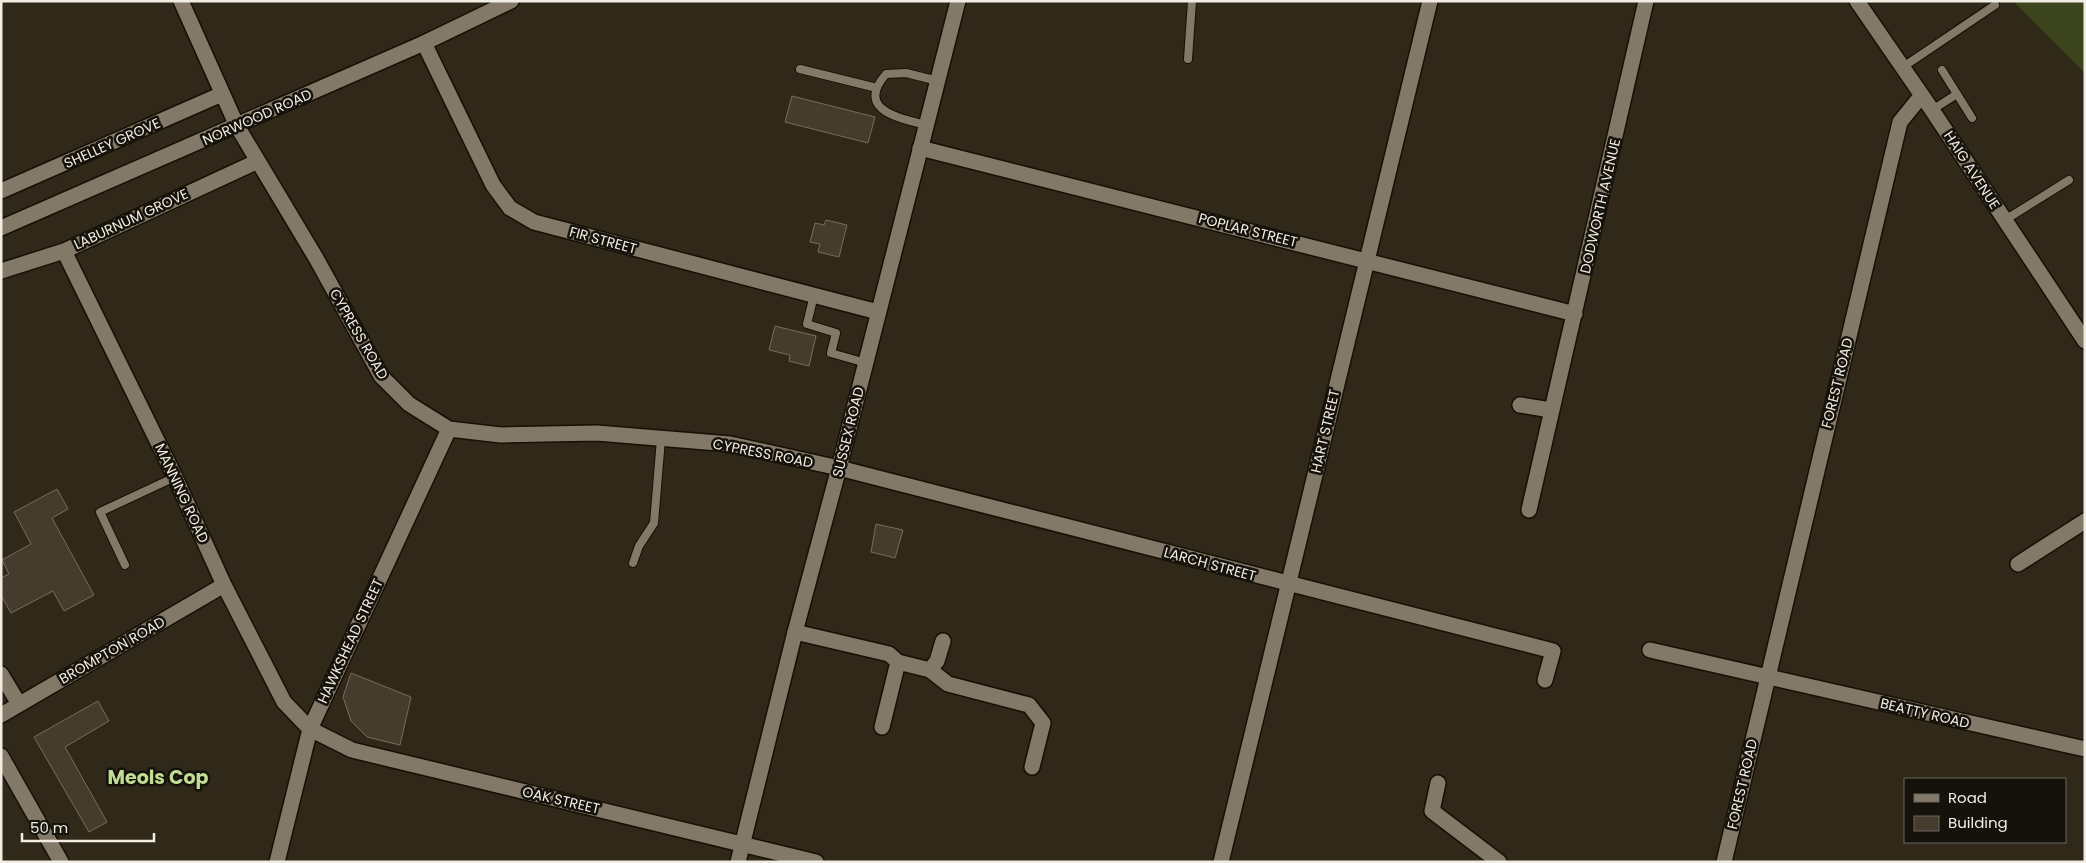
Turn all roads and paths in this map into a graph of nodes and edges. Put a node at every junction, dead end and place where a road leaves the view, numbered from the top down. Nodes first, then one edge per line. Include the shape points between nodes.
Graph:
1 (181, 1) edge
2 (511, 1) edge
3 (958, 1) edge
4 (1192, 1) edge
5 (1430, 1) edge
6 (1646, 1) edge
7 (1857, 1) edge
8 (1995, 4) dead end
9 (424, 43) junction
10 (1188, 60) dead end
11 (1903, 67) junction
12 (800, 70) dead end
13 (1942, 70) dead end
14 (938, 81) junction
15 (877, 88) junction
16 (222, 94) junction
17 (1957, 94) junction
18 (1922, 95) junction
19 (1932, 110) junction
20 (1972, 118) dead end
21 (926, 125) junction
22 (237, 126) junction
23 (920, 148) junction
24 (258, 161) junction
25 (2069, 180) dead end
26 (1, 191) edge
27 (2005, 220) junction
28 (1, 228) edge
29 (64, 251) junction
30 (1366, 260) junction
31 (1, 271) edge
32 (814, 295) junction
33 (878, 312) junction
34 (1575, 314) junction
35 (2085, 341) edge
36 (866, 363) junction
37 (1520, 406) dead end
38 (1551, 410) junction
39 (448, 429) junction
40 (661, 438) junction
41 (840, 468) junction
42 (175, 477) junction
43 (1529, 510) dead end
44 (2085, 521) edge
45 (633, 563) dead end
46 (2018, 564) dead end
47 (125, 565) dead end
48 (1289, 584) junction
49 (224, 585) junction
50 (795, 632) junction
51 (943, 641) dead end
52 (1650, 650) dead end
53 (898, 662) junction
54 (930, 670) junction
55 (1, 674) edge
56 (1766, 677) junction
57 (1545, 680) dead end
58 (19, 704) junction
59 (1, 715) edge
60 (882, 727) dead end
61 (310, 728) junction
62 (2085, 749) edge
63 (1, 756) edge
64 (1032, 767) dead end
65 (1438, 784) dead end
66 (743, 843) junction
67 (60, 862) edge
68 (277, 862) edge
69 (738, 862) edge
70 (816, 862) edge
71 (1221, 862) edge
72 (1499, 862) edge
73 (1724, 862) edge

1 - 16 street, CYPRESS ROAD
2 - 9 street, NORWOOD ROAD
3 - 14 street, SUSSEX ROAD
4 - 10 lane
5 - 30 street, HART STREET
6 - 34 street, DODWORTH AVENUE
7 - 11 street, HAIG AVENUE
8 - 11 lane
9 - 22 street, NORWOOD ROAD
9 - 32 street, FIR STREET via 493,185 510,208 534,222
11 - 18 street, HAIG AVENUE
12 - 15 lane
13 - 17 lane
14 - 15 lane via 895,72 886,74
14 - 21 street, SUSSEX ROAD
15 - 21 lane via 880,108 886,114
16 - 22 street, CYPRESS ROAD
16 - 26 street, SHELLEY GROVE
17 - 19 lane
17 - 20 lane
18 - 19 street, HAIG AVENUE
18 - 56 street, FOREST ROAD via 1900,122
19 - 27 street, HAIG AVENUE
21 - 23 street, SUSSEX ROAD
22 - 24 street, CYPRESS ROAD
22 - 28 street, NORWOOD ROAD
23 - 30 street, POPLAR STREET
23 - 33 street, SUSSEX ROAD
24 - 29 street, LABURNUM GROVE
24 - 39 street, CYPRESS ROAD via 381,376 409,404
25 - 27 lane
27 - 35 street, HAIG AVENUE
29 - 31 street, LABURNUM GROVE
29 - 42 street, MANNING ROAD
30 - 34 street, POPLAR STREET
30 - 48 street, HART STREET
32 - 33 street, FIR STREET
32 - 36 lane via 807,324 836,333 832,353
33 - 36 street, SUSSEX ROAD
34 - 38 street, DODWORTH AVENUE
36 - 41 street, SUSSEX ROAD
37 - 38 street
38 - 43 street, DODWORTH AVENUE
39 - 40 street, CYPRESS ROAD via 501,435 597,433
39 - 61 street, HAWKSHEAD STREET
40 - 41 street, CYPRESS ROAD via 730,444
40 - 45 lane via 654,523 638,546
41 - 48 street, LARCH STREET
41 - 50 street, SUSSEX ROAD
42 - 47 lane via 100,512
42 - 49 street, MANNING ROAD
44 - 46 street
48 - 57 street, LARCH STREET via 1552,651
48 - 71 street, HART STREET
49 - 58 street, BROMPTON ROAD
49 - 61 street, MANNING ROAD via 284,702
50 - 53 street via 889,654
50 - 66 street, SUSSEX ROAD
51 - 54 street via 937,661
52 - 56 street
53 - 54 street
53 - 60 street
54 - 64 street via 948,684 1029,705 1043,723
55 - 58 street
56 - 62 street, BEATTY ROAD
56 - 73 street, FOREST ROAD
58 - 59 street, BROMPTON ROAD
61 - 66 street, OAK STREET via 352,750
61 - 68 street, HAWKSHEAD STREET
63 - 67 street
65 - 72 street via 1432,811
66 - 69 street, SUSSEX ROAD
66 - 70 street, OAK STREET

